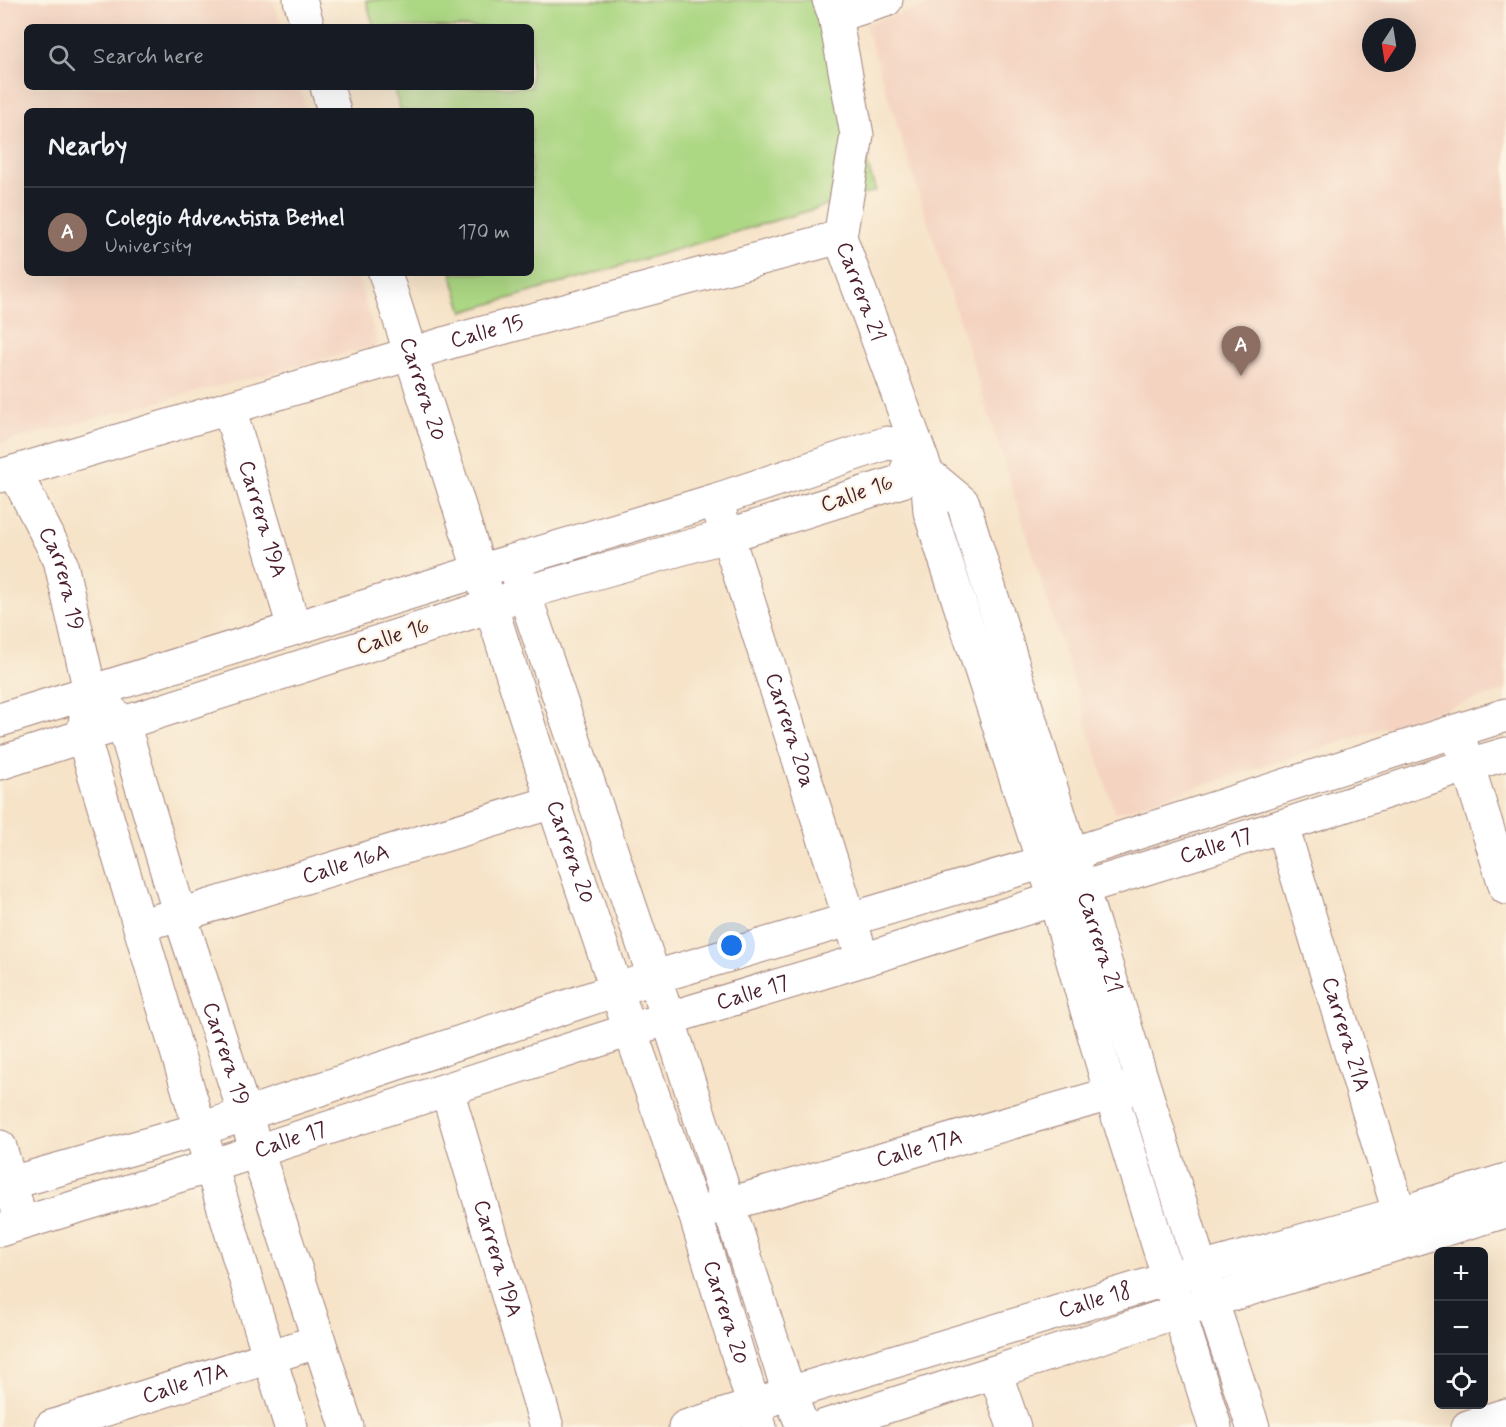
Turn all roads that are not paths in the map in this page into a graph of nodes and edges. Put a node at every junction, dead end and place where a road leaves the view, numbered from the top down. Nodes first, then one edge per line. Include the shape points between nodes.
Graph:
1 (300, 0) edge
2 (886, 0) edge
3 (832, 8) edge
4 (307, 24) edge
5 (328, 90) edge
6 (333, 108) edge
7 (840, 237) junction
8 (386, 276) edge
9 (411, 354) junction
10 (229, 408) junction
11 (922, 460) junction
12 (7, 474) edge
13 (716, 500) junction
14 (726, 536) junction
15 (513, 561) junction
16 (479, 571) junction
17 (524, 593) junction
18 (491, 606) junction
19 (294, 628) junction
20 (90, 691) junction
21 (1498, 717) edge
22 (0, 720) edge
23 (123, 723) junction
24 (1457, 730) junction
25 (83, 736) junction
26 (1504, 762) edge
27 (0, 763) edge
28 (1468, 765) junction
29 (553, 802) junction
30 (1282, 826) junction
31 (1057, 858) junction
32 (1506, 888) edge
33 (1068, 894) junction
34 (180, 915) junction
35 (850, 920) junction
36 (140, 924) junction
37 (862, 960) junction
38 (655, 977) junction
39 (617, 990) junction
40 (668, 1018) junction
41 (630, 1030) junction
42 (1144, 1084) junction
43 (447, 1090) junction
44 (1111, 1094) junction
45 (245, 1113) junction
46 (201, 1129) junction
47 (0, 1147) edge
48 (257, 1151) junction
49 (212, 1166) junction
50 (1506, 1180) edge
51 (6, 1185) edge
52 (729, 1204) junction
53 (1506, 1211) edge
54 (695, 1214) junction
55 (11, 1227) edge
56 (1404, 1227) junction
57 (1201, 1269) junction
58 (1169, 1279) junction
59 (1213, 1300) junction
60 (1178, 1312) junction
61 (319, 1341) junction
62 (271, 1357) junction
63 (995, 1372) junction
64 (789, 1394) junction
65 (1506, 1415) edge
66 (756, 1417) edge
67 (51, 1427) edge
68 (291, 1427) edge
69 (347, 1427) edge
70 (548, 1427) edge
71 (685, 1427) edge
72 (803, 1427) edge
73 (822, 1427) edge
74 (1014, 1427) edge
75 (1215, 1427) edge
76 (1253, 1427) edge
77 (1468, 1427) edge

1 - 4 street
2 - 3 street
3 - 7 street, Carrera 21 via 857,135
5 - 6 street
7 - 9 street, Calle 15
7 - 11 street, Carrera 21
8 - 9 street, Carrera 20
9 - 10 street, Calle 15
9 - 16 street, Carrera 20
10 - 12 street, Calle 15
10 - 19 street, Carrera 19A
11 - 13 street, Calle 16 via 887,443
11 - 14 street, Calle 16 via 902,481
11 - 31 street, Carrera 21 via 930,512
12 - 20 street, Carrera 19 via 60,560
13 - 14 street, Carrera 20a
13 - 15 street, Calle 16
14 - 17 street, Calle 16
14 - 35 street, Carrera 20a
15 - 16 street, Calle 16
15 - 17 street, Carrera 20
16 - 18 street, Carrera 20
16 - 19 street, Calle 16
17 - 18 street, Calle 16
17 - 38 street, Carrera 20
18 - 23 street, Calle 16
18 - 29 street, Carrera 20
19 - 20 street, Calle 16
20 - 22 street, Calle 16
20 - 23 street, Carrera 19
20 - 25 street, Carrera 19
21 - 24 street, Calle 17
21 - 26 street
23 - 25 street, Calle 16
23 - 34 street, Carrera 19
24 - 28 street
24 - 31 street, Calle 17
25 - 27 street, Calle 16
25 - 36 street, Carrera 19
26 - 28 street, Calle 17
28 - 30 street, Calle 17
28 - 32 street
29 - 34 street, Calle 16A
29 - 39 street, Carrera 20
30 - 33 street, Calle 17
30 - 56 street, Carrera 21A
31 - 33 street, Carrera 21
31 - 35 street, Calle 17
33 - 37 street, Calle 17
33 - 42 street, Carrera 21
33 - 44 street, Carrera 21
34 - 36 street, Calle 16A
34 - 45 street, Carrera 19
35 - 37 street, Carrera 20a
35 - 38 street, Calle 17
36 - 46 street, Carrera 19
37 - 40 street, Calle 17
38 - 39 street, Calle 17
38 - 40 street, Carrera 20
39 - 41 street, Carrera 20
39 - 45 street, Calle 17
40 - 41 street, Calle 17
40 - 52 street, Carrera 20
41 - 43 street, Calle 17
41 - 54 street, Carrera 20
42 - 44 street, Calle 17A
42 - 57 street, Carrera 21
43 - 48 street, Calle 17
43 - 70 street, Carrera 19A
44 - 52 street, Calle 17A
44 - 58 street, Carrera 21
45 - 46 street, Calle 17
45 - 48 street, Carrera 19
46 - 49 street, Carrera 19
46 - 51 street, Calle 17
47 - 51 street
48 - 49 street, Calle 17
48 - 61 street, Carrera 19
49 - 55 street, Calle 17
49 - 62 street, Carrera 19
50 - 56 street, Calle 18
51 - 55 street
52 - 54 street, Calle 17A
52 - 64 street, Carrera 20
53 - 56 street, Calle 18
54 - 66 street, Carrera 20
56 - 57 street, Calle 18
56 - 59 street, Calle 18
57 - 58 street, Calle 18
57 - 59 street, Carrera 21
58 - 60 street, Carrera 21
58 - 64 street, Calle 18
59 - 60 street, Calle 18
59 - 76 street, Carrera 21
60 - 63 street, Calle 18
60 - 75 street, Carrera 21
61 - 62 street, Calle 17A
61 - 69 street, Carrera 19
62 - 67 street, Calle 17A
62 - 68 street, Carrera 19
63 - 73 street, Calle 18
63 - 74 street
64 - 66 street, Calle 18
64 - 72 street, Carrera 20
65 - 77 street
66 - 71 street, Calle 18

